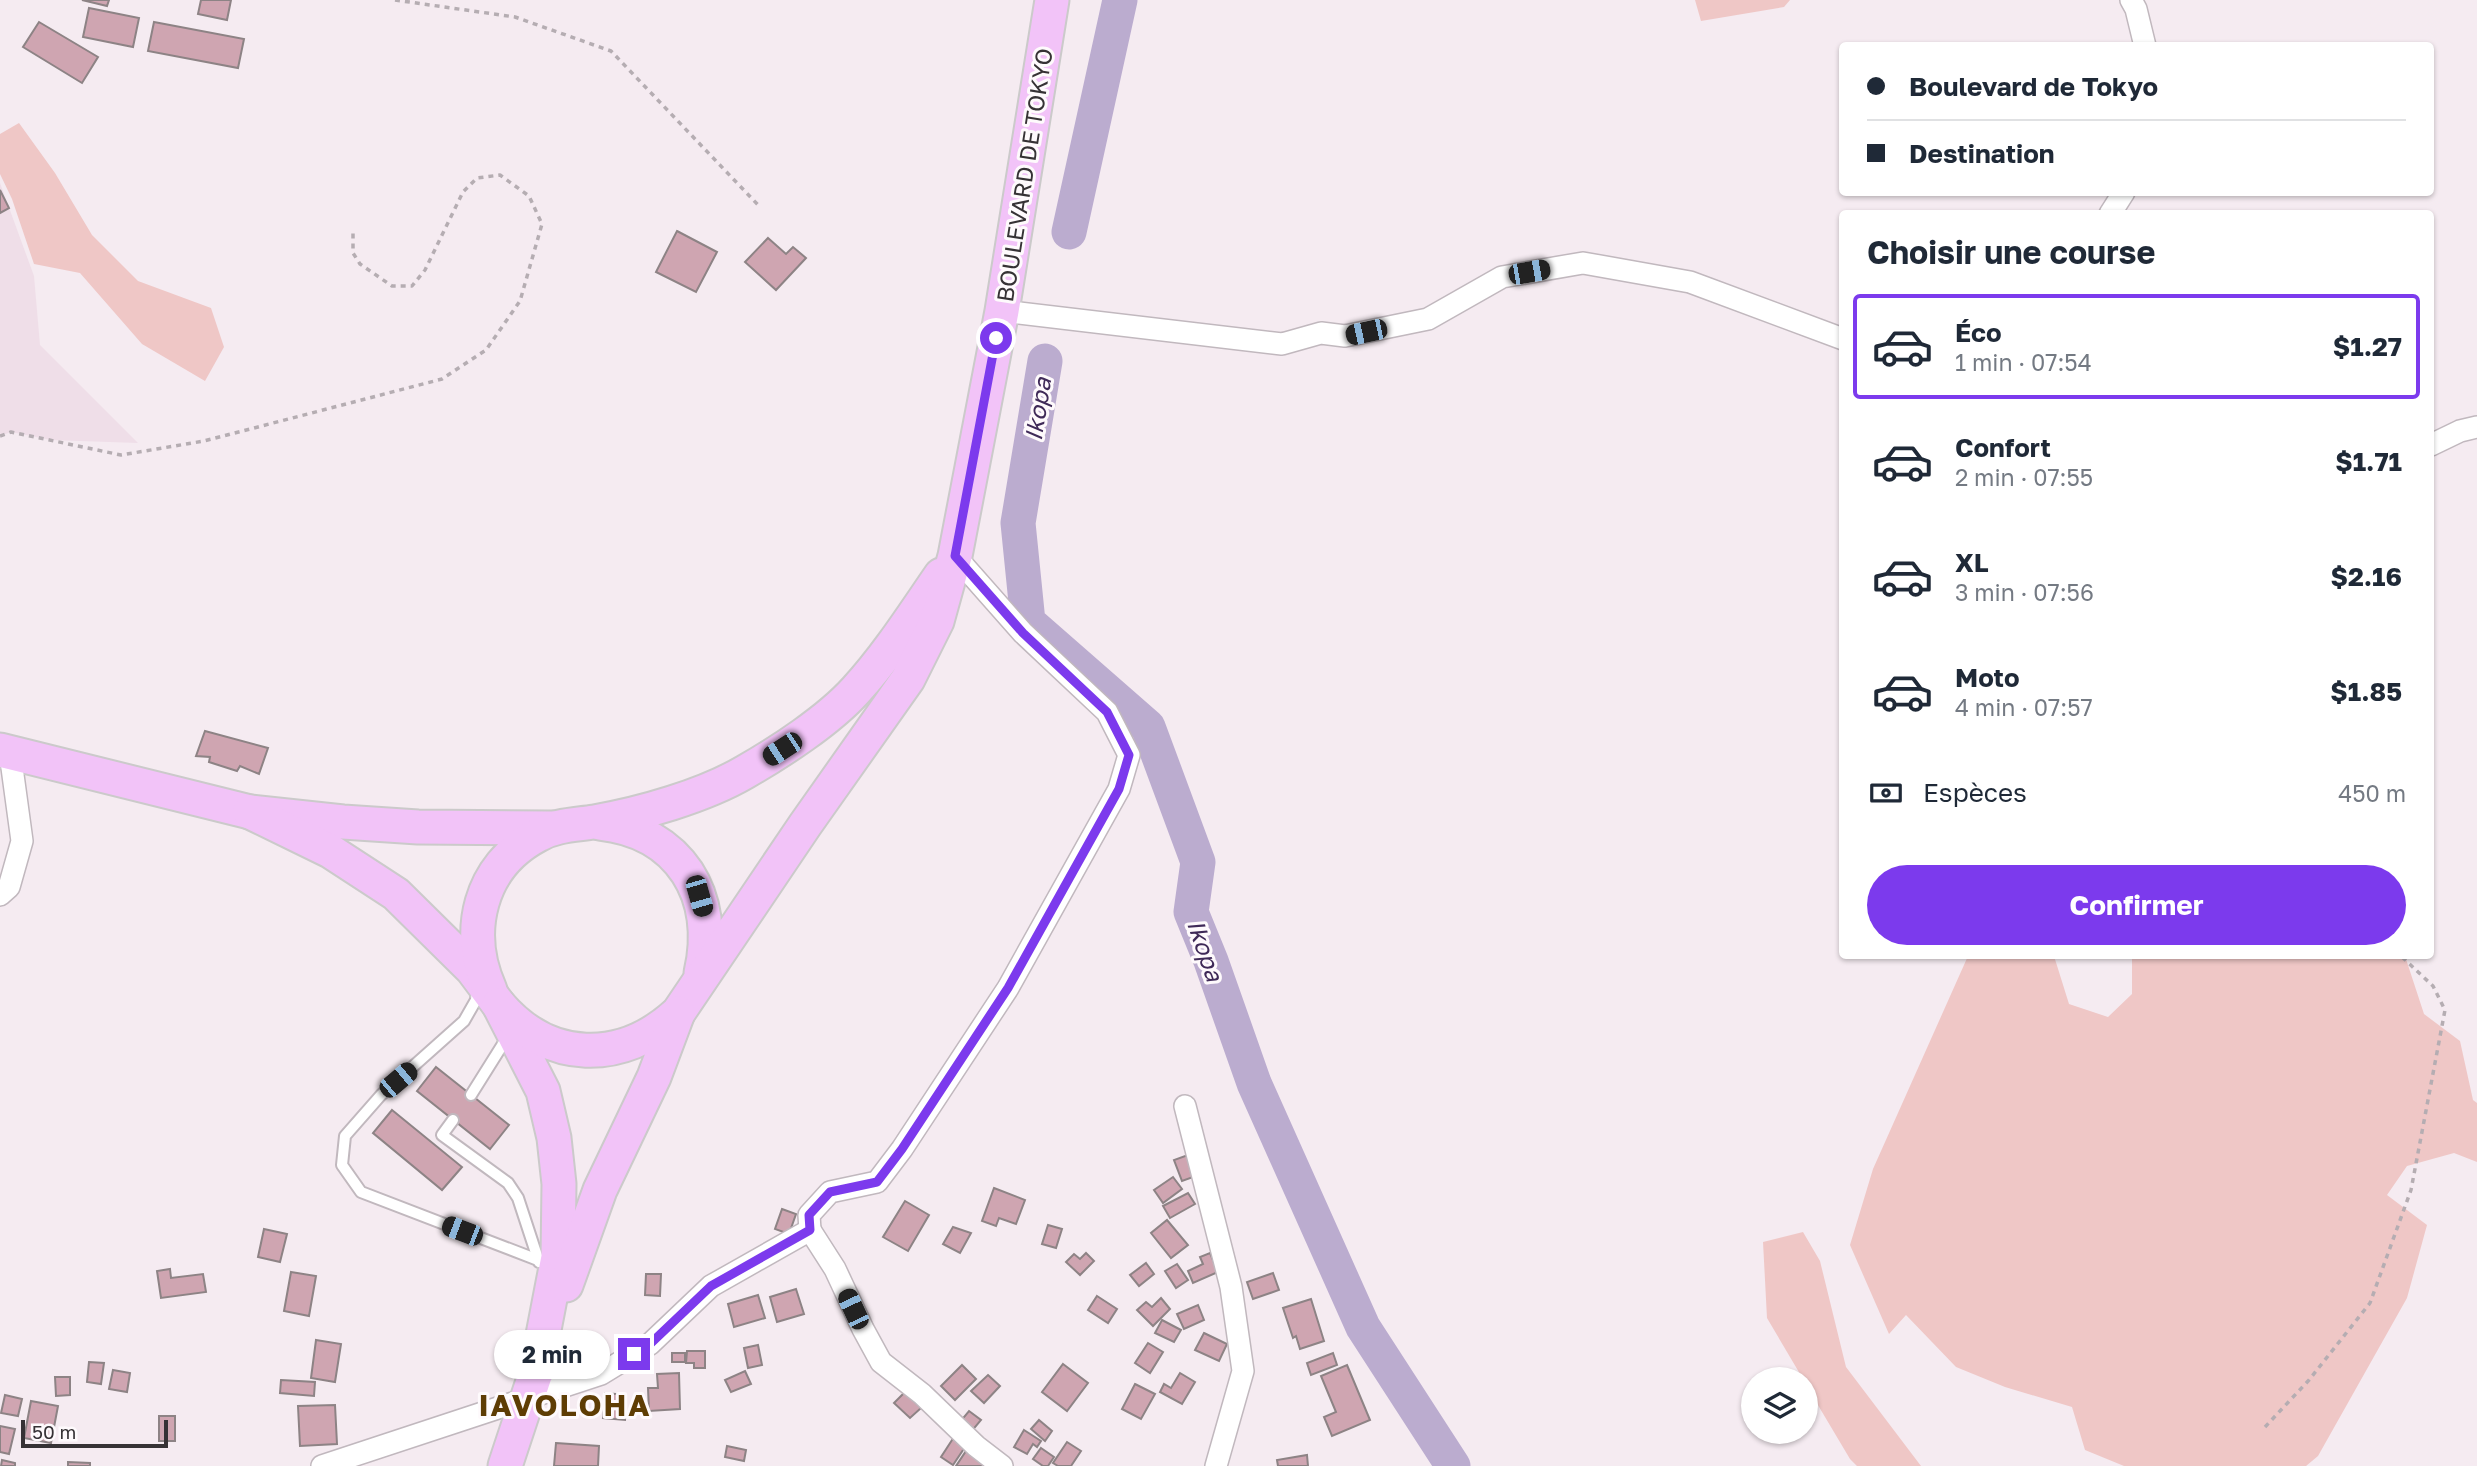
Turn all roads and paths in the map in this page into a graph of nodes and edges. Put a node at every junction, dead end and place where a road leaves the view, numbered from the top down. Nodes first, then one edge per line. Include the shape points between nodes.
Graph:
1 (395, 0) edge
2 (1052, 0) edge
3 (2131, 0) edge
4 (2144, 42) edge
5 (760, 207) dead end
6 (353, 233) dead end
7 (1002, 311) junction
8 (1839, 338) edge
9 (2477, 427) edge
10 (0, 436) edge
11 (2434, 444) edge
12 (955, 556) junction
13 (5, 752) edge
14 (250, 812) junction
15 (594, 822) junction
16 (555, 828) junction
17 (3, 885) edge
18 (2404, 959) edge
19 (495, 1001) junction
20 (685, 1002) junction
21 (471, 1095) dead end
22 (1185, 1106) dead end
23 (453, 1120) dead end
24 (810, 1230) junction
25 (538, 1260) junction
26 (552, 1293) junction
27 (533, 1382) junction
28 (2265, 1427) dead end
29 (322, 1466) edge
30 (505, 1466) edge
31 (1002, 1466) edge
32 (1216, 1466) edge

1 - 5 path via 514,17 611,51
2 - 7 main road, BOULEVARD DE TOKYO
3 - 4 street
6 - 10 path via 353,253 360,264 392,286 412,286 425,270 463,192 477,178 500,175 529,196 542,224 520,301 486,350 442,379 204,442 121,455 11,432
7 - 8 street via 1282,344 1321,333 1345,336 1428,319 1502,277 1583,263 1690,282
7 - 12 main road, BOULEVARD DE TOKYO
9 - 11 street
12 - 15 main road via 855,692 801,736 702,793
12 - 20 main road, BOULEVARD DE TOKYO via 937,621 908,679
12 - 24 street via 1023,633 1107,712 1129,755 1119,789 1008,988 902,1149 877,1182 830,1192 809,1215
13 - 14 main road
13 - 17 street via 22,841
14 - 16 main road via 418,827
14 - 19 main road via 330,851 396,894
15 - 16 main road
15 - 20 main road via 632,829 650,838 680,862 691,878 707,934 701,972
16 - 19 main road via 509,856 481,902 476,938 482,974
18 - 28 path via 2433,986 2445,1010 2411,1190 2370,1303
19 - 20 main road via 541,1040 595,1051 640,1040 664,1026
19 - 21 lane
19 - 25 lane via 476,1000 464,1021 381,1095 345,1136 342,1165 361,1192
19 - 26 main road via 543,1091 554,1138 559,1184 558,1257
20 - 27 main road via 600,1189
22 - 32 street via 1231,1287 1243,1371
23 - 25 lane via 442,1135 508,1183 518,1198
24 - 27 street via 711,1286 650,1344 601,1374
24 - 31 street via 835,1269 881,1362
25 - 26 lane
26 - 27 main road
27 - 29 street
27 - 30 main road

